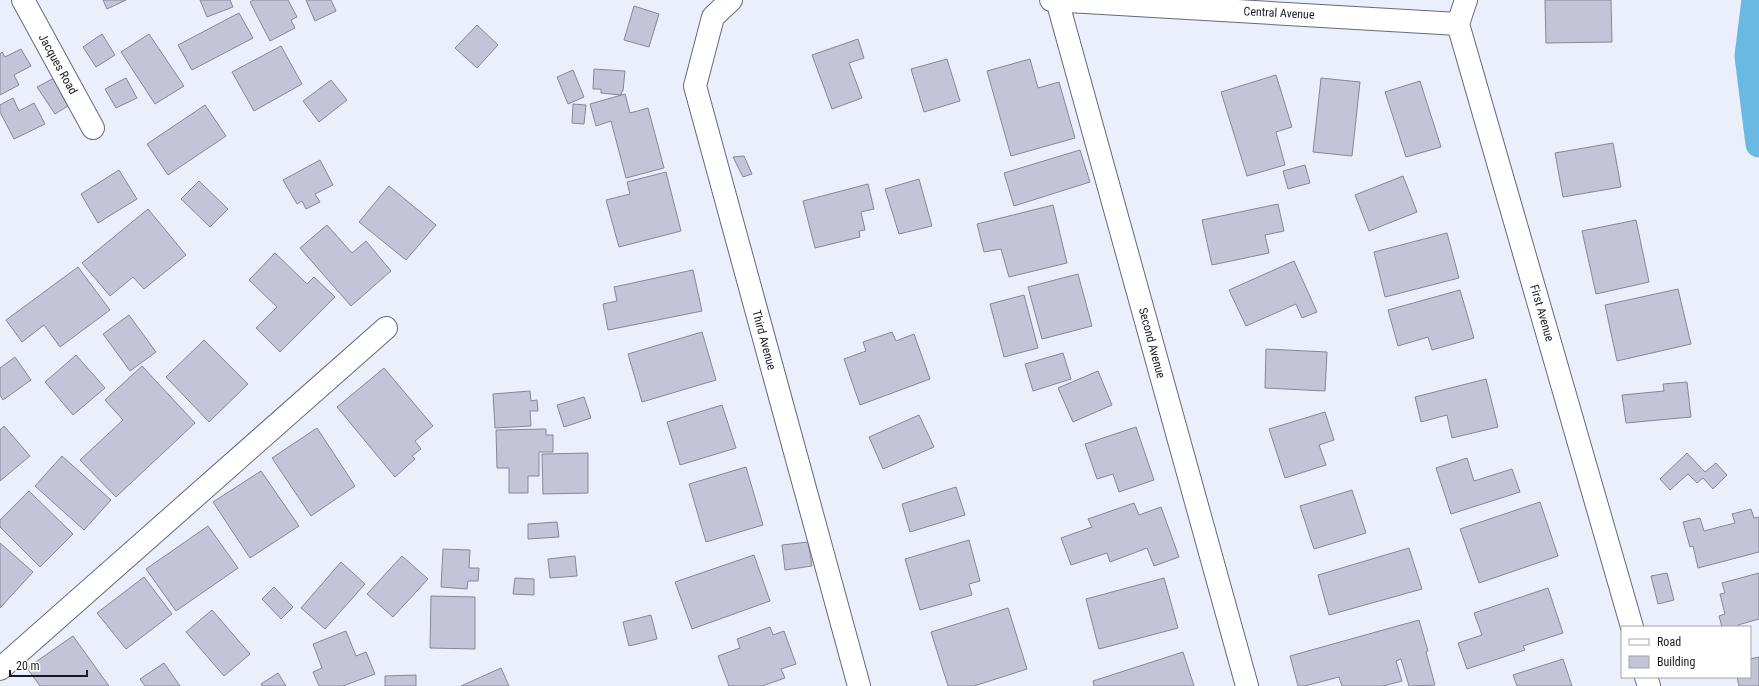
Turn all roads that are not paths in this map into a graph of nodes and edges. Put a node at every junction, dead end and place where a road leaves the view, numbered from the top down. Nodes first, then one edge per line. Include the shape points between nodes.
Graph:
1 (23, 0) edge
2 (731, 0) edge
3 (1051, 0) edge
4 (1057, 0) edge
5 (1466, 0) edge
6 (1458, 24) junction
7 (93, 128) dead end
8 (386, 328) dead end
9 (1632, 626) edge
10 (0, 669) edge
11 (859, 686) edge
12 (1247, 686) edge

1 - 7 street, Jacques Road
2 - 11 street, Third Avenue via 713,16 695,86
3 - 4 street, Central Avenue
4 - 6 street, Central Avenue
4 - 12 street, Second Avenue
5 - 6 street
6 - 9 street, First Avenue
8 - 10 street

